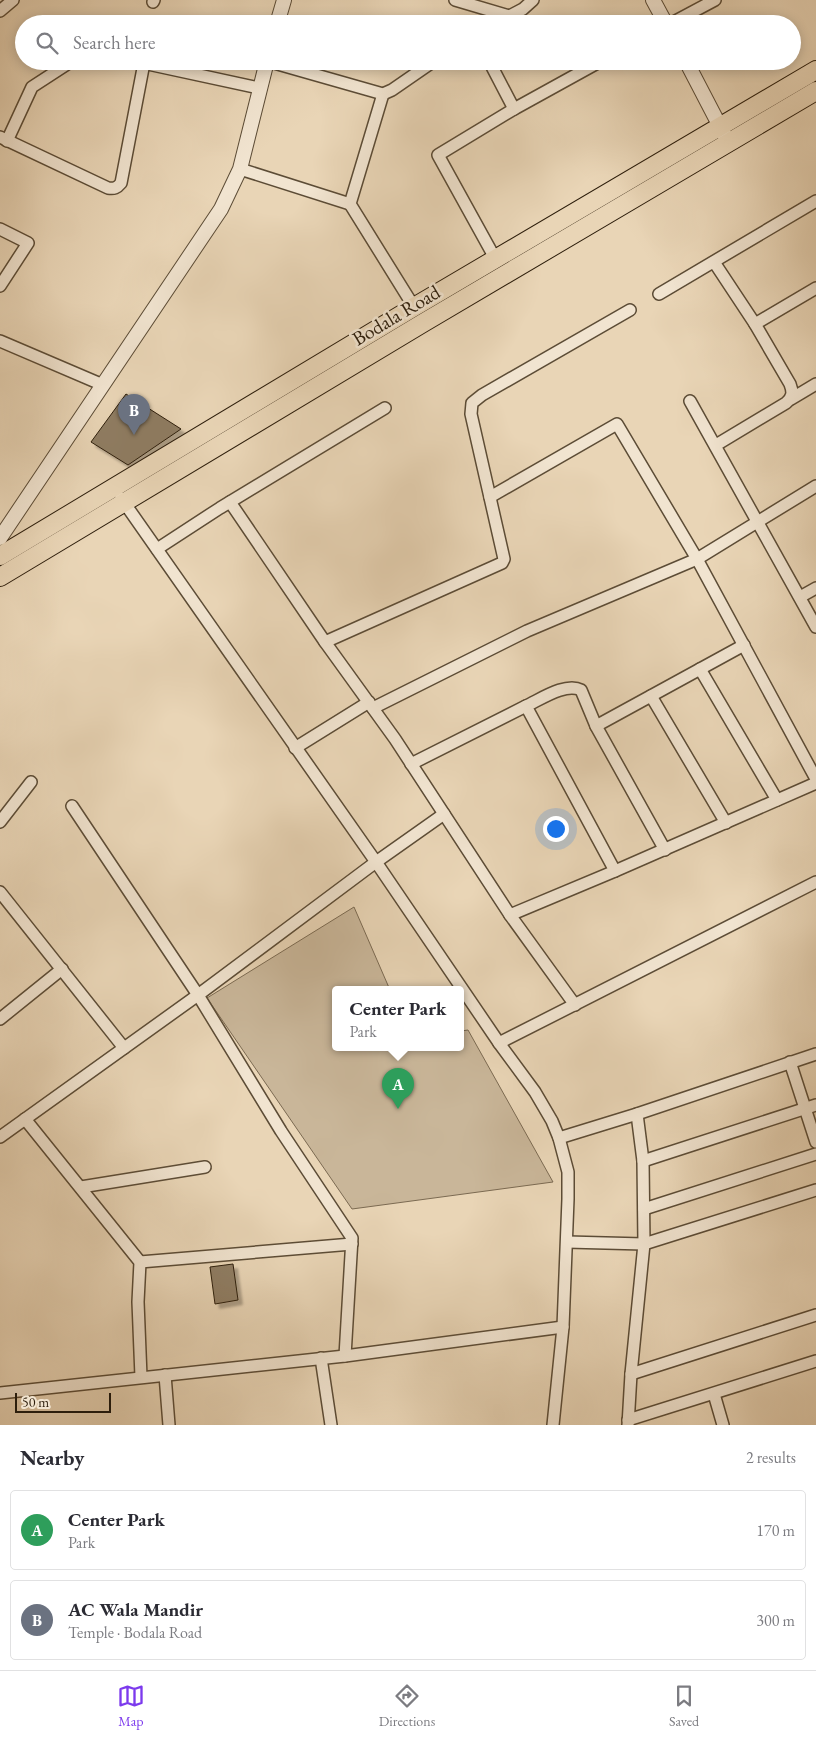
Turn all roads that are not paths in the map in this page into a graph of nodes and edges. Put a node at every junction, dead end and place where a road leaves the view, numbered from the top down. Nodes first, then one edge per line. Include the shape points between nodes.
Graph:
1 (13, 0) edge
2 (284, 0) edge
3 (456, 0) edge
4 (533, 0) edge
5 (653, 0) edge
6 (715, 0) edge
7 (0, 10) edge
8 (280, 15) edge
9 (506, 15) edge
10 (511, 15) edge
11 (662, 15) edge
12 (686, 15) edge
13 (58, 70) edge
14 (138, 70) edge
15 (176, 70) edge
16 (264, 70) edge
17 (299, 70) edge
18 (421, 70) edge
19 (494, 70) edge
20 (585, 70) edge
21 (690, 70) edge
22 (816, 70) edge
23 (259, 88) junction
24 (816, 91) edge
25 (383, 94) junction
26 (514, 109) junction
27 (719, 127) junction
28 (3, 139) edge
29 (728, 143) junction
30 (240, 169) junction
31 (816, 201) edge
32 (350, 204) junction
33 (0, 229) edge
34 (496, 260) junction
35 (714, 262) junction
36 (0, 286) edge
37 (816, 288) edge
38 (659, 294) dead end
39 (414, 307) junction
40 (630, 310) dead end
41 (755, 324) junction
42 (0, 340) edge
43 (103, 384) junction
44 (816, 384) edge
45 (790, 399) junction
46 (690, 401) dead end
47 (385, 408) dead end
48 (716, 445) junction
49 (816, 486) edge
50 (114, 488) junction
51 (490, 497) junction
52 (230, 502) junction
53 (124, 503) junction
54 (757, 521) junction
55 (0, 538) edge
56 (157, 549) junction
57 (0, 556) edge
58 (697, 559) junction
59 (0, 577) edge
60 (816, 588) edge
61 (800, 597) junction
62 (816, 627) edge
63 (326, 642) junction
64 (744, 645) junction
65 (700, 669) junction
66 (651, 696) junction
67 (370, 705) junction
68 (526, 706) junction
69 (596, 726) junction
70 (295, 748) junction
71 (411, 764) junction
72 (816, 779) edge
73 (31, 782) dead end
74 (816, 783) edge
75 (777, 800) junction
76 (72, 806) dead end
77 (444, 814) junction
78 (0, 822) edge
79 (726, 823) junction
80 (665, 850) junction
81 (376, 862) junction
82 (615, 872) junction
83 (816, 882) edge
84 (0, 892) edge
85 (510, 915) junction
86 (62, 969) junction
87 (459, 986) edge
88 (464, 993) edge
89 (198, 995) junction
90 (575, 1005) junction
91 (0, 1019) edge
92 (498, 1044) junction
93 (124, 1048) junction
94 (816, 1054) edge
95 (790, 1062) junction
96 (811, 1106) edge
97 (636, 1114) junction
98 (25, 1119) junction
99 (0, 1136) edge
100 (559, 1138) junction
101 (816, 1142) edge
102 (816, 1154) edge
103 (643, 1161) junction
104 (206, 1167) dead end
105 (81, 1187) junction
106 (816, 1190) edge
107 (644, 1209) junction
108 (567, 1242) junction
109 (352, 1244) junction
110 (644, 1244) junction
111 (140, 1262) junction
112 (816, 1315) edge
113 (564, 1327) junction
114 (345, 1356) junction
115 (321, 1358) junction
116 (816, 1361) edge
117 (631, 1374) junction
118 (165, 1376) junction
119 (142, 1377) junction
120 (0, 1394) edge
121 (714, 1394) junction
122 (628, 1423) edge
123 (169, 1425) edge
124 (331, 1425) edge
125 (553, 1425) edge
126 (723, 1425) edge

1 - 7 street
2 - 8 street
3 - 9 street
4 - 10 street
5 - 11 street
6 - 12 street
13 - 28 street via 32,87
14 - 28 street via 118,187 108,188
15 - 23 street
16 - 23 street
17 - 25 street
18 - 25 street
19 - 26 street
20 - 26 street
21 - 27 street
22 - 27 main road, Bodala Road
23 - 30 street
24 - 29 main road, Bodala Road
25 - 32 street
26 - 34 street via 438,155
27 - 29 street
27 - 34 main road, Bodala Road
29 - 53 main road, Bodala Road
30 - 32 street
30 - 43 street via 221,209
31 - 35 street
32 - 39 street
33 - 36 street via 28,243
34 - 39 main road, Bodala Road
35 - 38 street
35 - 41 street
37 - 41 street
39 - 50 main road, Bodala Road
40 - 51 street via 472,403 471,414
41 - 45 street via 790,384
42 - 43 street
43 - 55 street
44 - 45 street
45 - 48 street
46 - 48 street
47 - 52 street
48 - 54 street
49 - 54 street
50 - 53 street
50 - 57 main road, Bodala Road
51 - 58 street via 617,424
51 - 63 street via 504,561
52 - 56 street
52 - 63 street
53 - 56 street
53 - 59 main road, Bodala Road
54 - 58 street
54 - 61 street
56 - 70 street
58 - 64 street
58 - 67 street via 527,631
60 - 61 street
61 - 62 street
63 - 67 street
64 - 65 street
64 - 72 street
65 - 66 street
65 - 75 street
66 - 69 street
66 - 79 street
67 - 70 street
67 - 71 street
68 - 69 street via 567,687 576,687 582,690
68 - 71 street
68 - 82 street
69 - 80 street
70 - 81 street
71 - 77 street
73 - 78 street
74 - 75 street
75 - 79 street
76 - 89 street
77 - 81 street
77 - 85 street
79 - 80 street
80 - 82 street
81 - 87 street
81 - 89 street
82 - 85 street
83 - 90 street
84 - 86 street
85 - 90 street
86 - 91 street
86 - 93 street
88 - 92 street
89 - 93 street
89 - 109 street via 281,1131 352,1238
90 - 92 street
92 - 100 street via 535,1092
93 - 98 street
94 - 95 street
95 - 96 street
95 - 97 street
96 - 101 street
96 - 103 street
97 - 100 street
97 - 103 street
98 - 99 street
98 - 105 street
100 - 108 street via 568,1172
102 - 107 street
103 - 107 street
104 - 105 street
105 - 111 street
106 - 110 street
107 - 110 street
108 - 110 street
108 - 113 street
109 - 111 street
109 - 114 street
110 - 117 street
111 - 119 street via 138,1302
112 - 117 street
113 - 114 street
113 - 125 street
114 - 115 street
115 - 118 street
115 - 124 street
116 - 121 street
117 - 122 street
118 - 119 street
118 - 123 street
119 - 120 street
121 - 122 street
121 - 126 street

